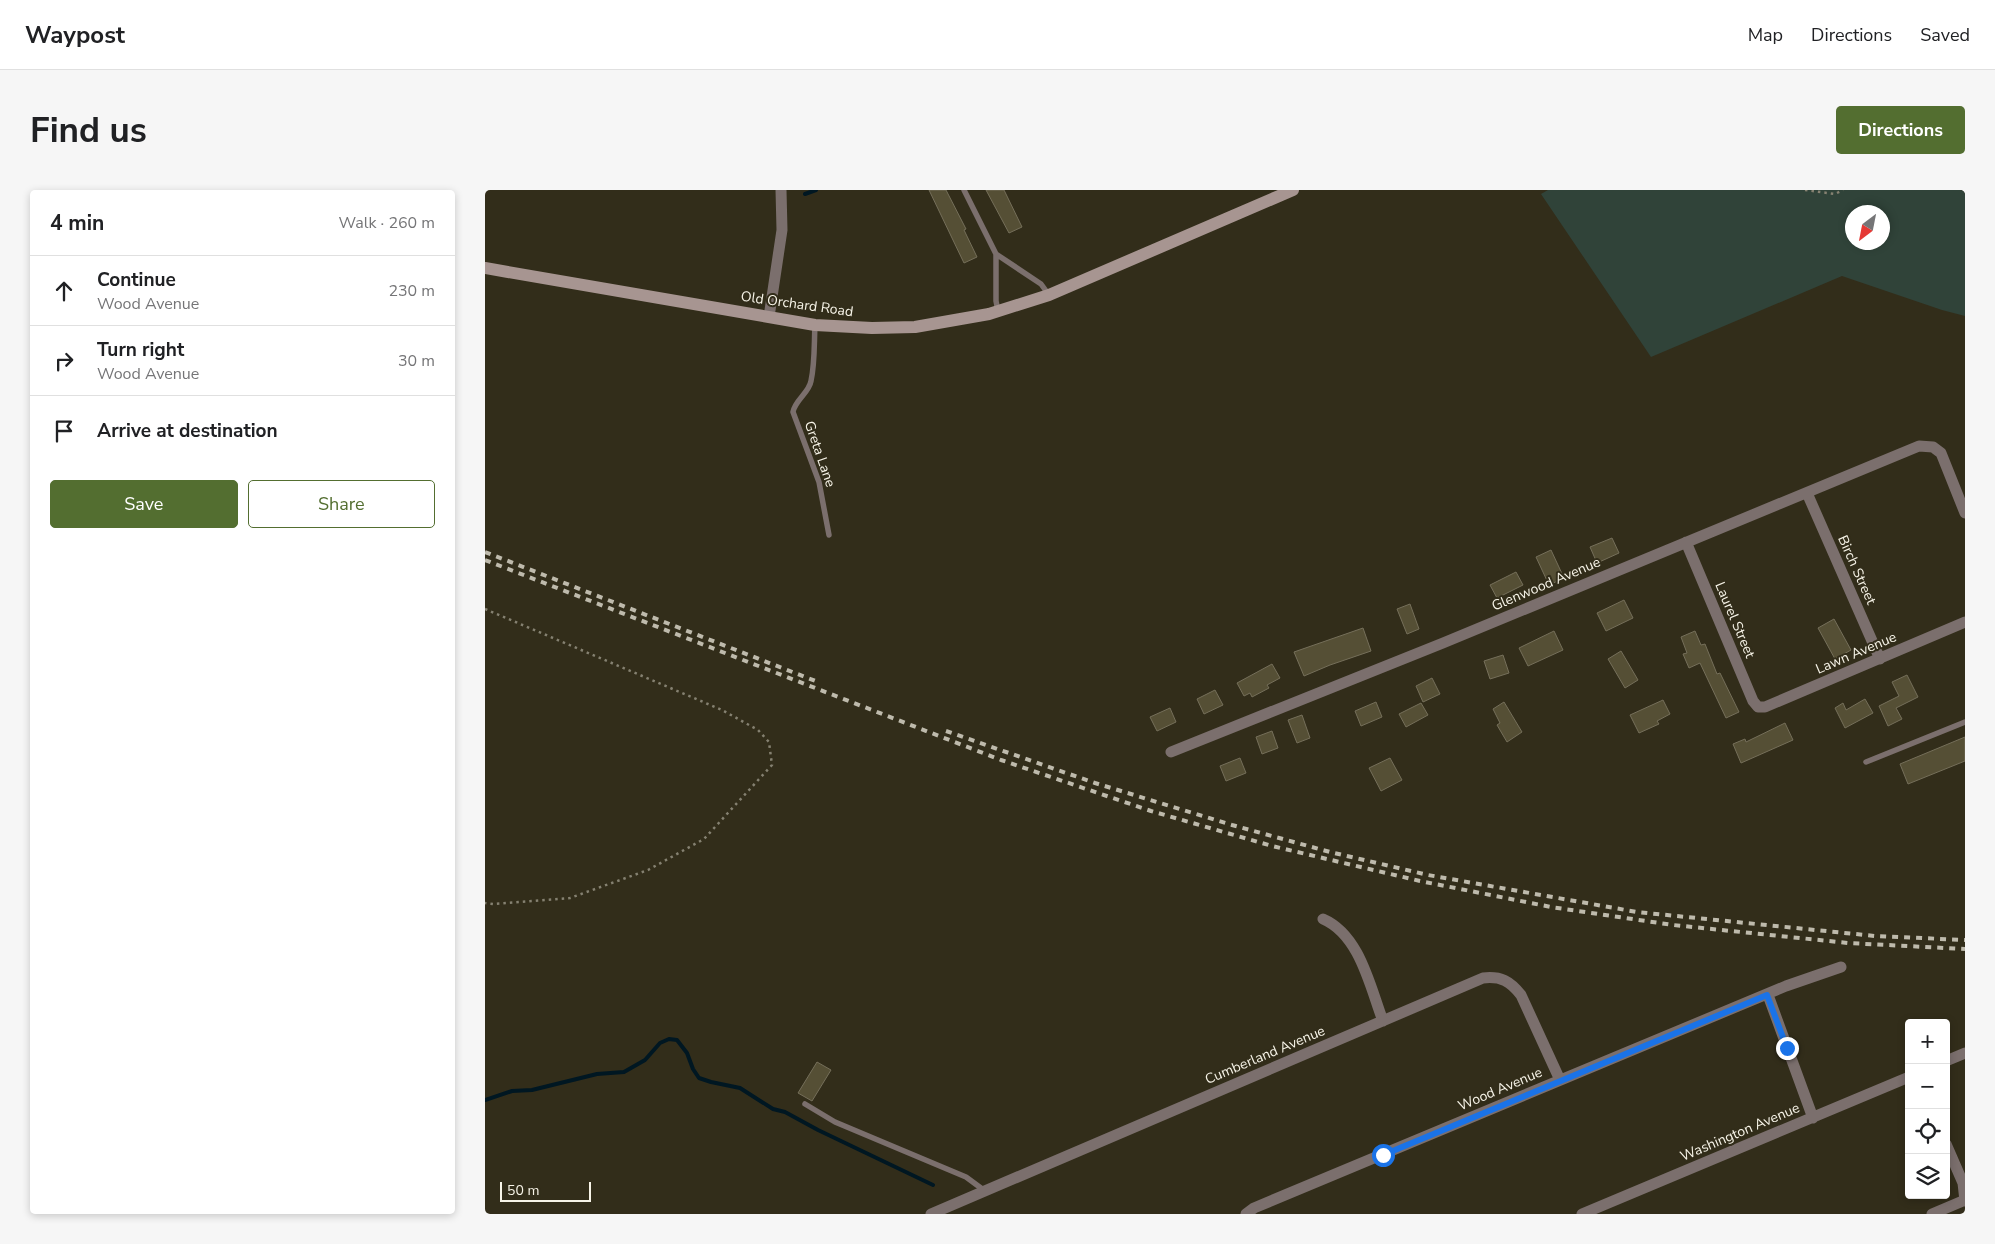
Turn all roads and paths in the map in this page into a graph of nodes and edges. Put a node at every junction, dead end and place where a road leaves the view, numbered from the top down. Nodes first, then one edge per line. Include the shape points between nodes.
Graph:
1 (781, 190) edge
2 (964, 190) edge
3 (1293, 190) edge
4 (1805, 190) edge
5 (1843, 190) edge
6 (1274, 194) edge
7 (996, 254) junction
8 (485, 268) edge
9 (1049, 295) junction
10 (998, 312) junction
11 (769, 317) junction
12 (815, 325) junction
13 (1807, 493) junction
14 (1965, 513) edge
15 (829, 536) dead end
16 (1686, 542) junction
17 (485, 609) edge
18 (1965, 622) edge
19 (1881, 659) junction
20 (1757, 707) joint
21 (1965, 722) edge
22 (1173, 756) dead end
23 (1866, 762) dead end
24 (485, 903) edge
25 (1323, 920) dead end
26 (1841, 967) dead end
27 (1767, 995) junction
28 (1383, 1021) junction
29 (1965, 1053) edge
30 (1950, 1059) edge
31 (1905, 1079) edge
32 (1560, 1080) junction
33 (805, 1104) dead end
34 (1813, 1118) junction
35 (1950, 1153) edge
36 (985, 1191) junction
37 (1965, 1200) edge
38 (931, 1214) edge
39 (1246, 1214) edge
40 (1582, 1214) edge
41 (1931, 1214) edge

1 - 11 street via 781,230
2 - 7 lane
3 - 6 street, Old Orchard Road
4 - 5 path via 1835,194
6 - 9 street, Old Orchard Road
7 - 9 lane via 1041,284
7 - 10 lane
8 - 11 street, Old Orchard Road
9 - 10 street, Old Orchard Road
10 - 12 street, Old Orchard Road via 899,328
11 - 12 street, Old Orchard Road
12 - 15 lane, Greta Lane via 811,381 793,412 819,482
13 - 14 street, Glenwood Avenue via 1919,446 1933,447 1942,456
13 - 16 street, Glenwood Avenue
13 - 19 street, Birch Street
16 - 20 street, Laurel Street
16 - 22 street, Glenwood Avenue
17 - 24 path via 723,710 758,730 769,742 771,765 704,839 648,870 570,898
18 - 19 street, Lawn Avenue
19 - 20 street, Lawn Avenue via 1765,707
21 - 23 lane
25 - 28 street via 1342,932 1357,954
26 - 27 street, Wood Avenue
27 - 32 street, Wood Avenue
27 - 34 street
28 - 32 street, Cumberland Avenue via 1477,980 1504,979 1525,1001
28 - 36 street, Cumberland Avenue
29 - 30 street
31 - 34 street, Washington Avenue
32 - 39 street, Wood Avenue
33 - 36 lane via 835,1122 966,1177
34 - 40 street, Washington Avenue
35 - 37 street via 1963,1183
36 - 38 street, Cumberland Avenue
37 - 41 street

